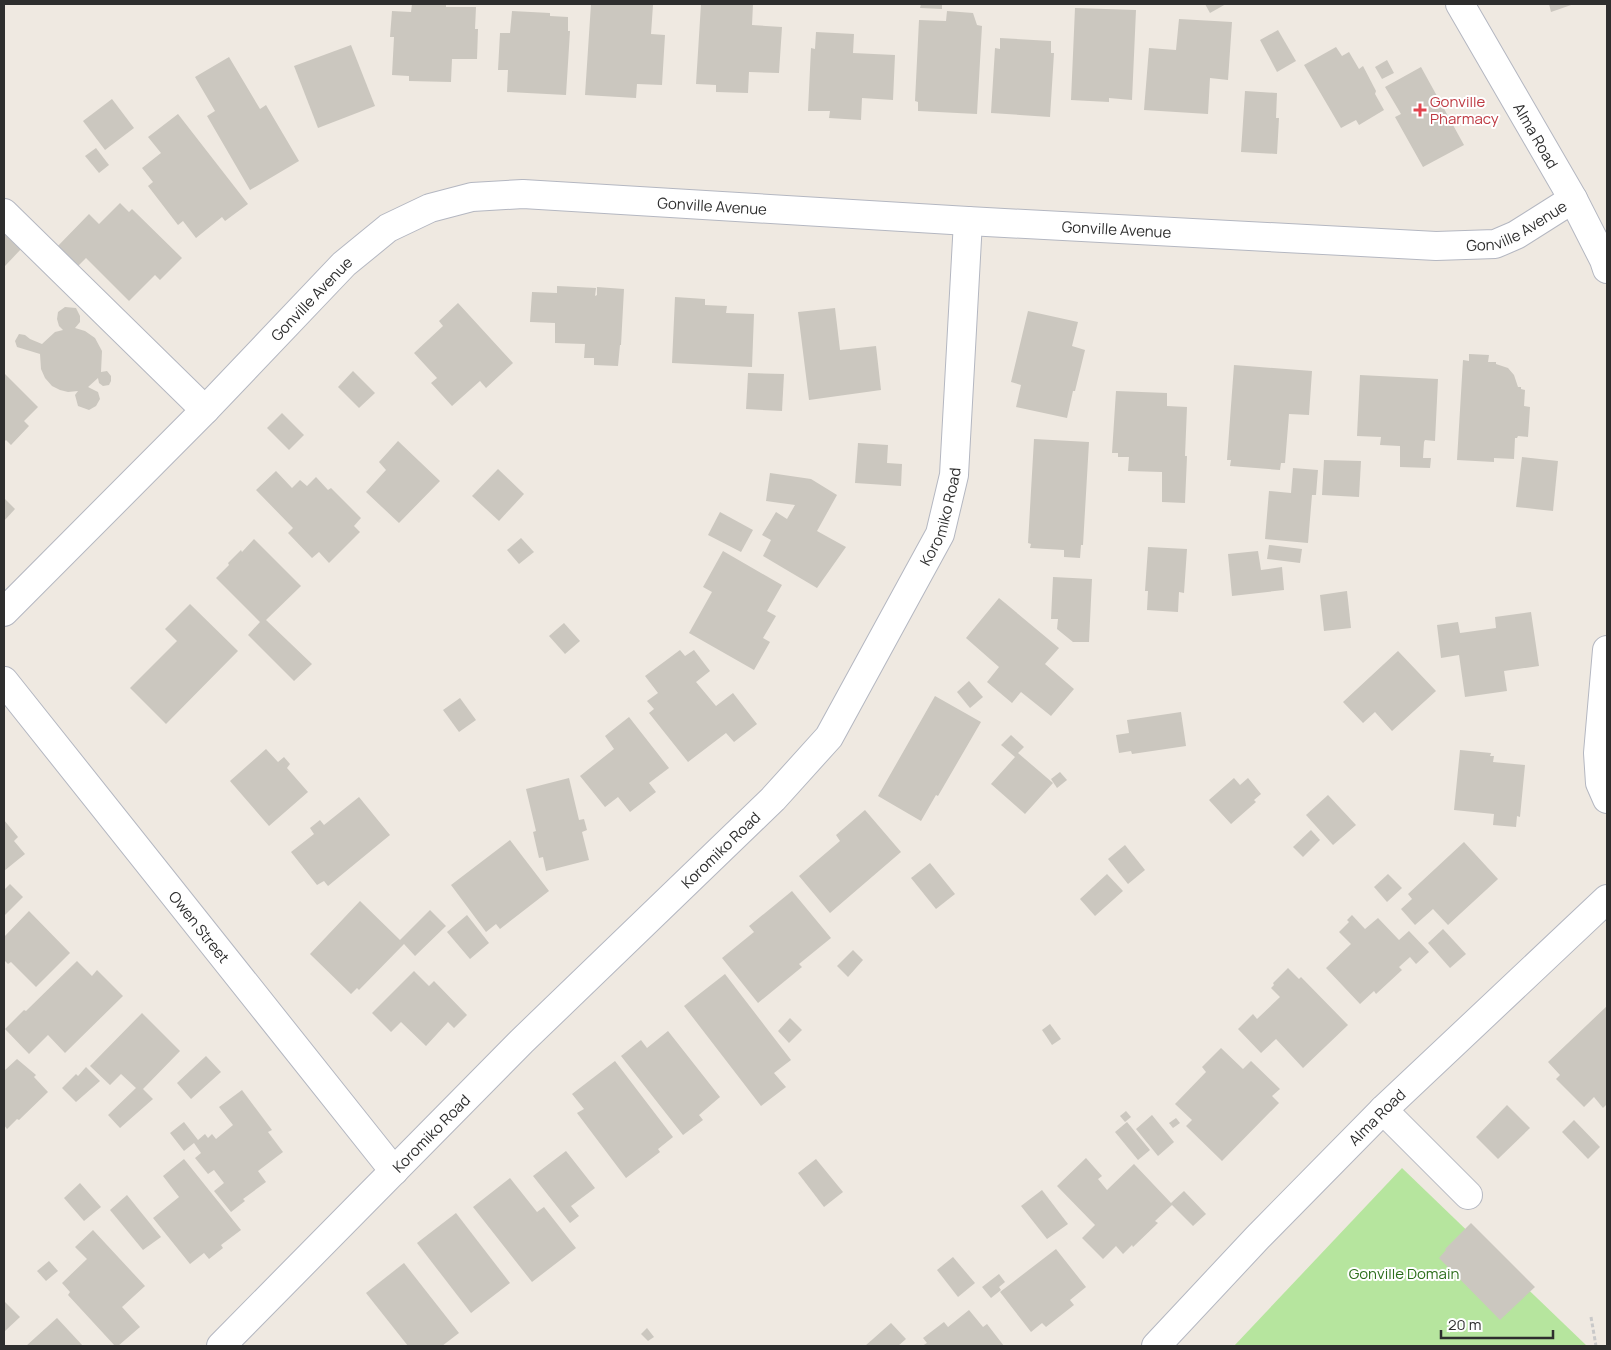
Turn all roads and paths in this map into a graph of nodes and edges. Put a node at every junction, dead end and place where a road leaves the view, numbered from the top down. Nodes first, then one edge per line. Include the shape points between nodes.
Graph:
1 (1460, 4) edge
2 (1573, 199) junction
3 (4, 213) edge
4 (968, 221) junction
5 (1607, 270) edge
6 (205, 410) junction
7 (4, 612) edge
8 (1607, 650) edge
9 (4, 682) edge
10 (1607, 799) edge
11 (1607, 899) edge
12 (1383, 1110) junction
13 (394, 1171) junction
14 (1468, 1195) dead end
15 (1591, 1317) dead end
16 (221, 1346) edge
17 (1156, 1346) edge
18 (1596, 1346) edge

1 - 2 street, Alma Road
2 - 4 street, Gonville Avenue via 1516,235 1495,244 1476,245 1436,246
2 - 5 street, Alma Road
3 - 6 street
4 - 6 street, Gonville Avenue via 522,194 472,197 430,208 388,228 344,264
4 - 13 street, Koromiko Road via 954,475 940,534 828,737 773,799 522,1041
6 - 7 street, Gonville Avenue
8 - 10 street via 1598,753 1600,783
9 - 13 street, Owen Street
11 - 12 street, Alma Road
12 - 14 street
12 - 17 street, Alma Road
13 - 16 street, Koromiko Road
15 - 18 path

